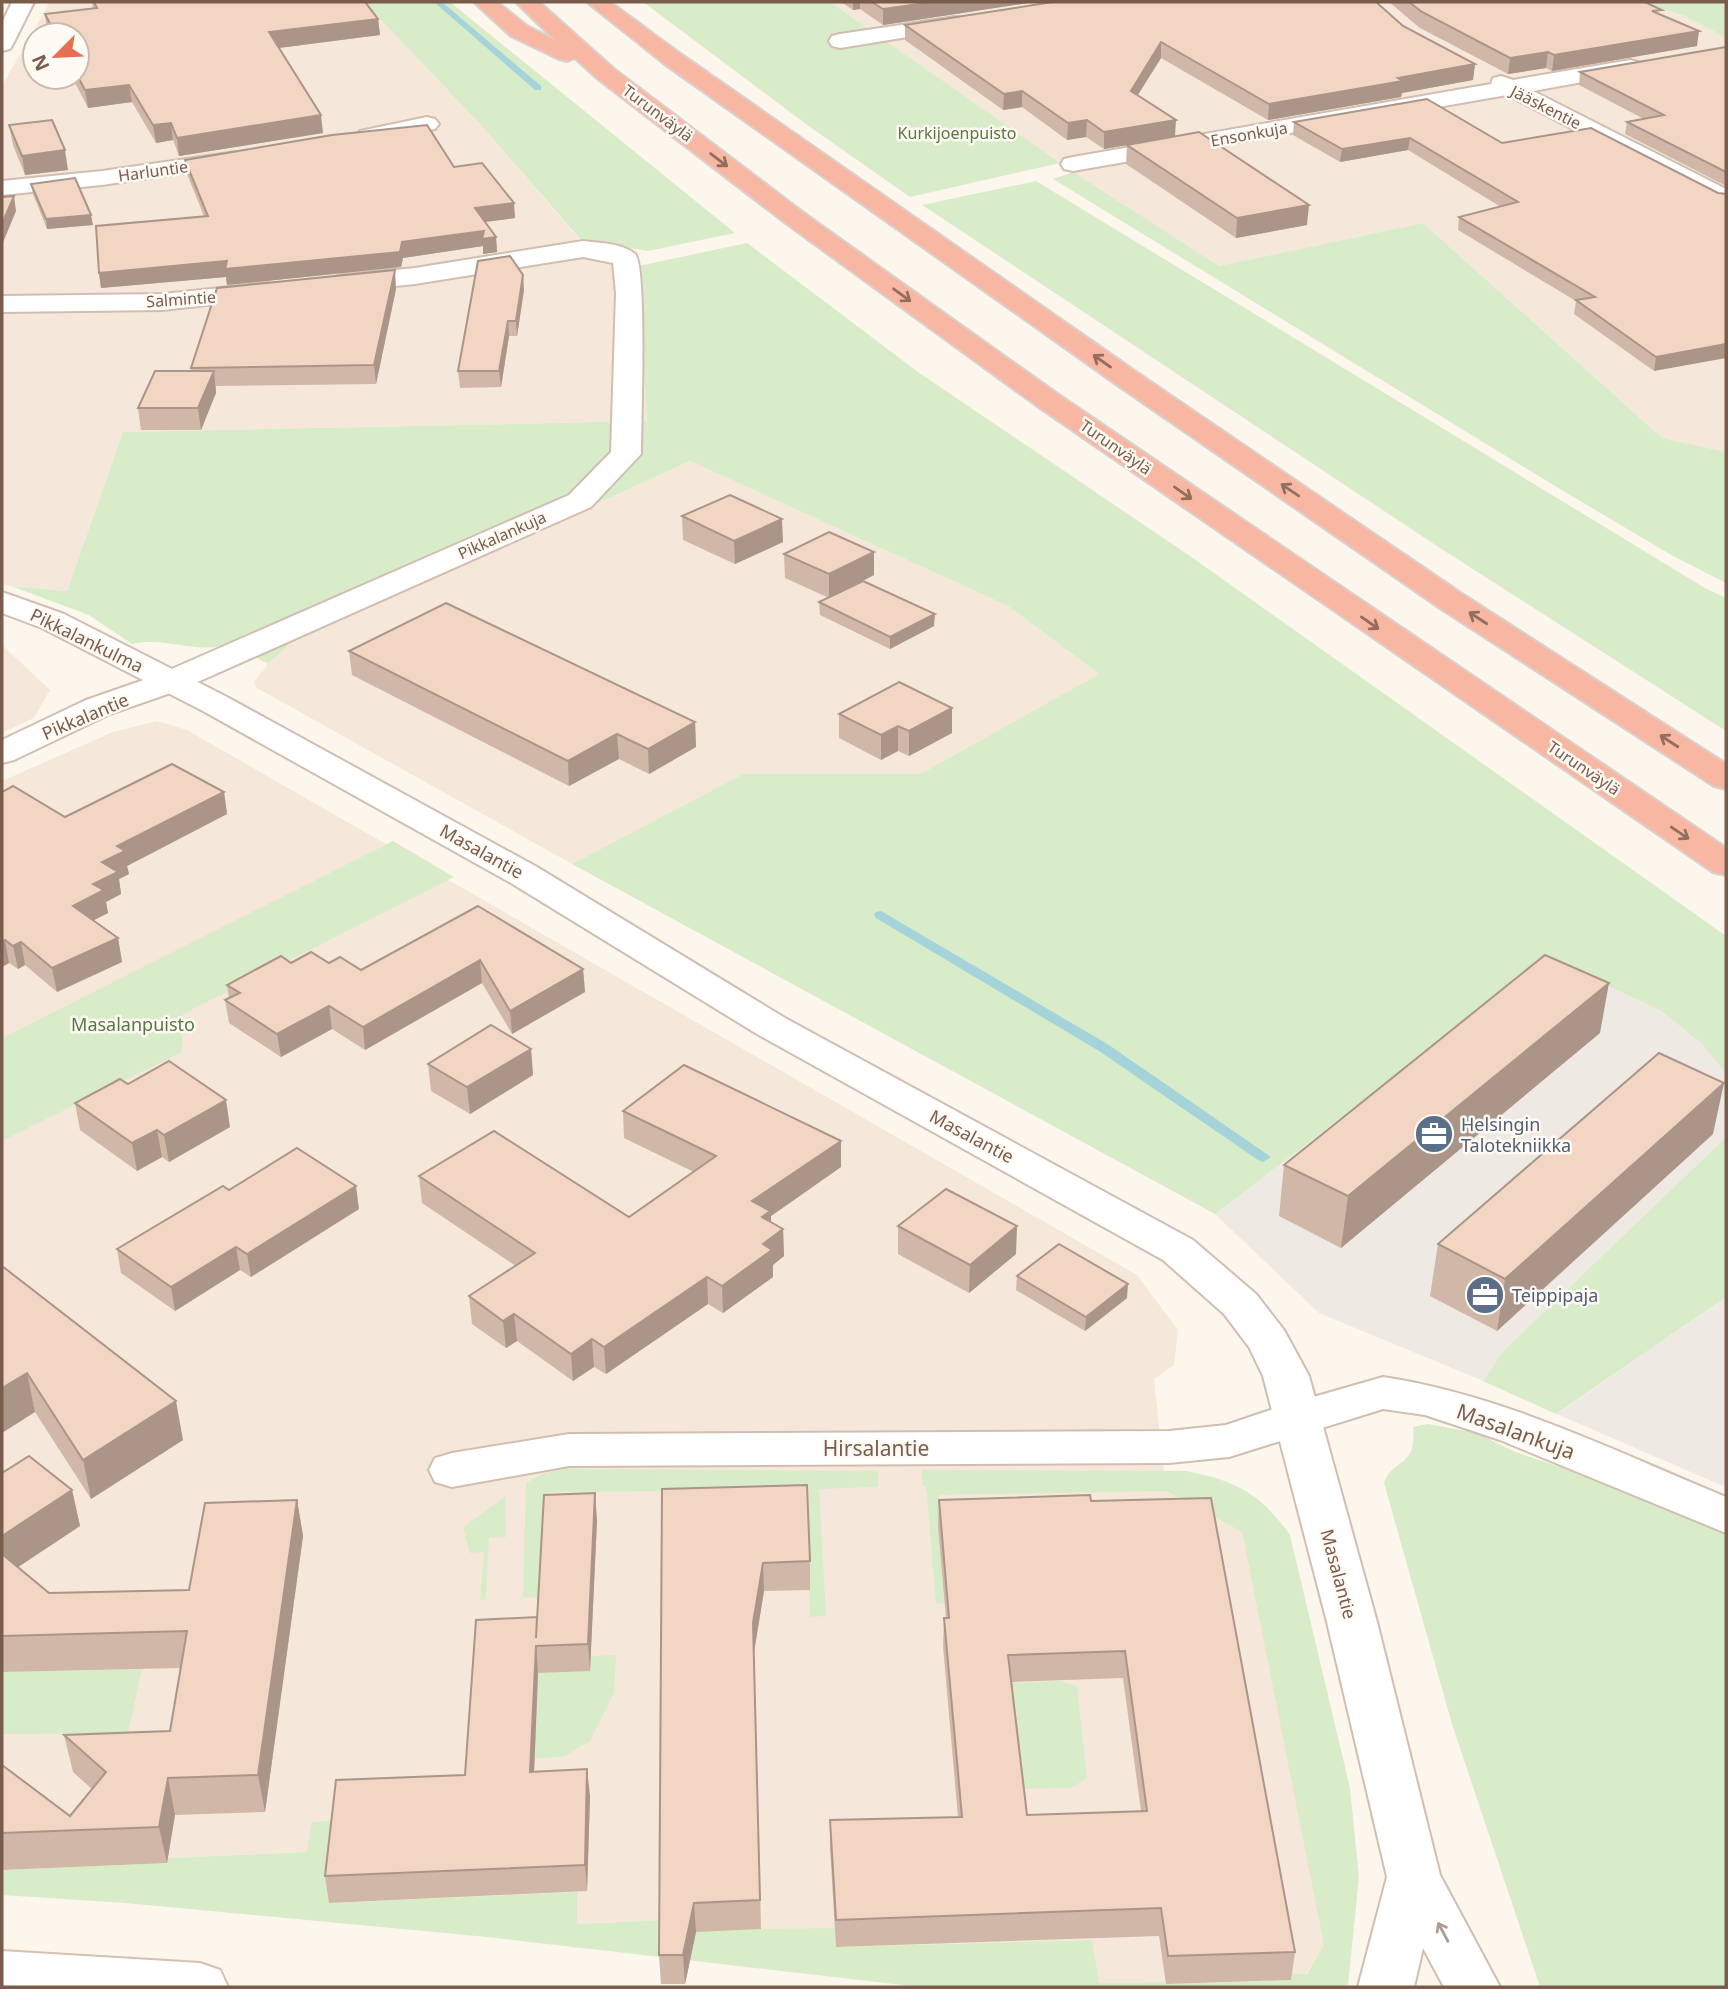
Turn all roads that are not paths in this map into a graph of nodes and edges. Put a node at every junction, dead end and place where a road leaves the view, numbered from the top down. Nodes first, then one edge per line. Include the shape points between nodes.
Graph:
1 (23, 2) edge
2 (484, 2) edge
3 (527, 2) edge
4 (597, 2) edge
5 (972, 20) edge
6 (840, 41) dead end
7 (2, 44) edge
8 (1652, 63) edge
9 (1472, 68) edge
10 (606, 74) junction
11 (1508, 88) junction
12 (427, 124) edge
13 (342, 141) edge
14 (257, 155) edge
15 (1073, 164) dead end
16 (2, 187) edge
17 (1726, 199) edge
18 (323, 285) edge
19 (296, 288) edge
20 (2, 304) edge
21 (2, 602) edge
22 (170, 682) junction
23 (2, 753) edge
24 (1726, 779) edge
25 (1726, 864) edge
26 (1298, 1417) junction
27 (452, 1470) dead end
28 (1726, 1516) edge
29 (1414, 1877) junction
30 (2, 1974) edge
31 (200, 1987) edge
32 (1386, 1987) edge
33 (1472, 1987) edge

1 - 7 street
2 - 10 highway via 519,31
3 - 10 highway, Turunväylä
24 -> 4 highway via 1440,593 1126,378
5 - 6 street
8 - 11 street, Ensonkuja
9 - 11 street, Jääskentie
10 -> 25 highway, Turunväylä via 796,219 1046,399
11 - 15 street, Ensonkuja
11 - 17 street, Jääskentie
12 - 13 street
14 - 16 street, Harluntie via 102,178
18 - 22 street, Pikkalankuja via 415,276 583,249 626,259 626,454 580,500
19 - 20 street, Salmintie via 163,302
21 - 22 street, Pikkalankulma via 54,621
22 - 23 street, Pikkalantie via 98,706
22 - 26 street, Masalantie via 524,875 771,1026 1178,1250 1240,1304 1268,1341 1286,1376
26 - 27 street, Hirsalantie via 1229,1441 1169,1447 569,1450
26 - 28 street, Masalankuja via 1383,1393 1429,1400 1516,1429
26 - 29 street, Masalantie
29 - 32 street, Masalantie
33 -> 29 street, Masalantie
30 - 31 street

